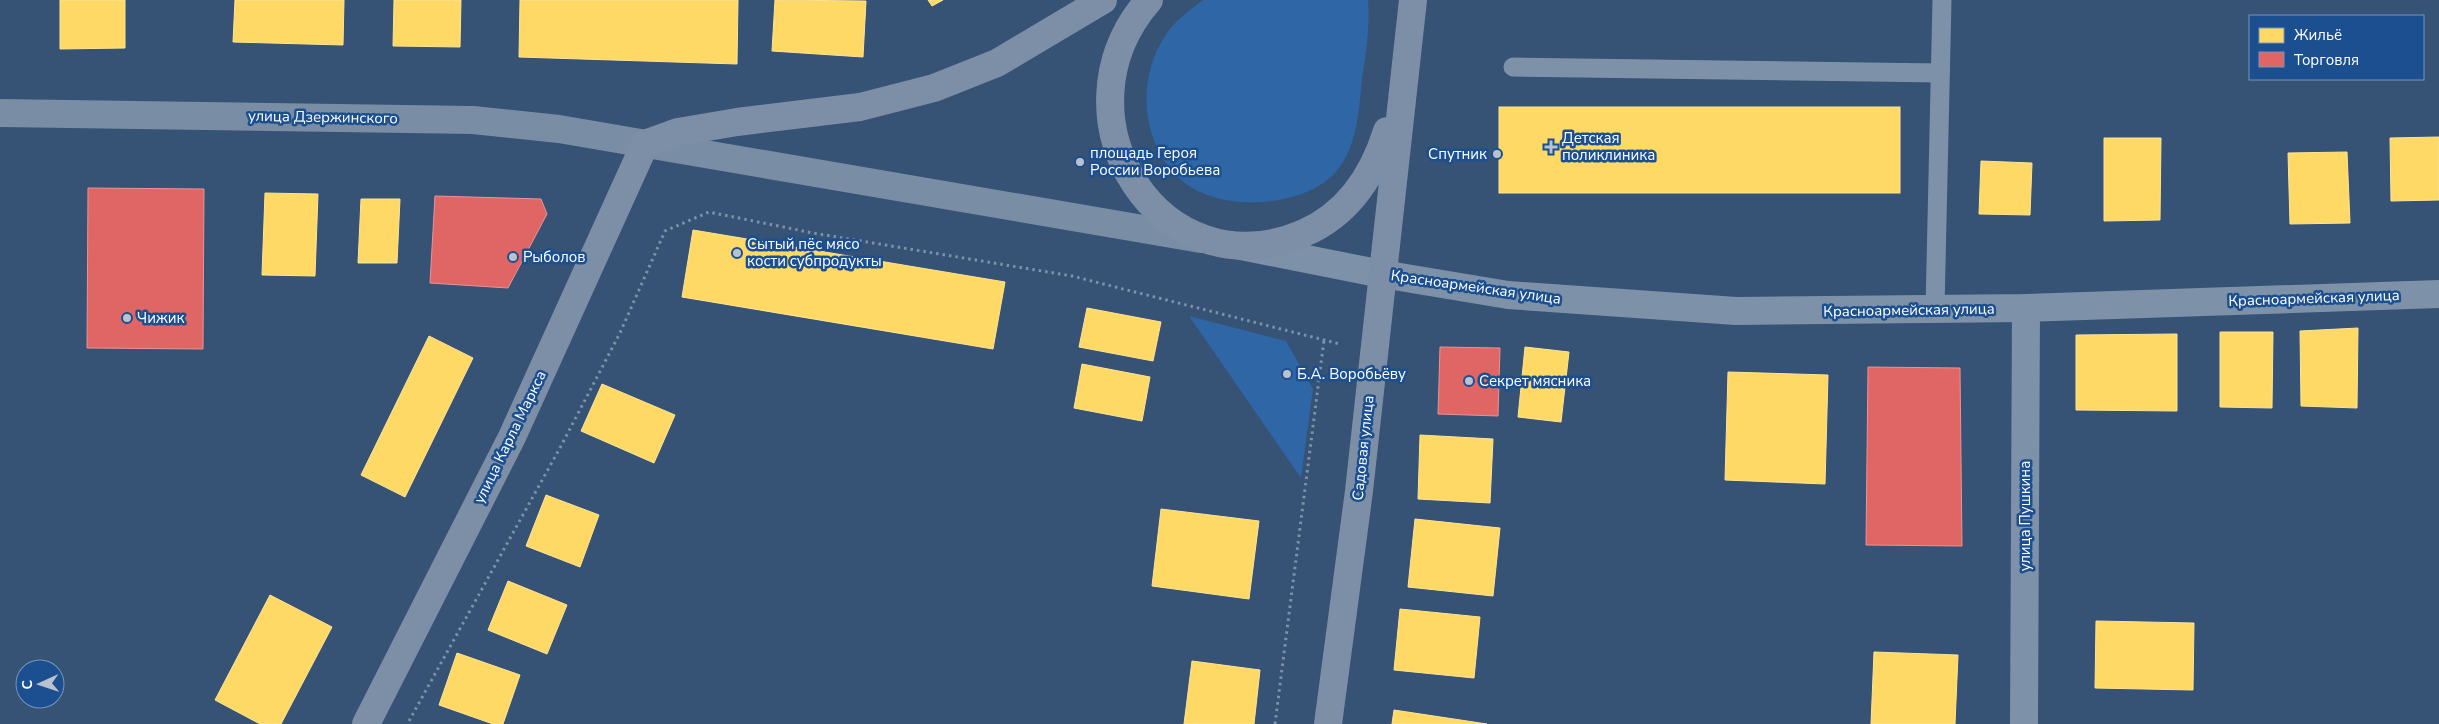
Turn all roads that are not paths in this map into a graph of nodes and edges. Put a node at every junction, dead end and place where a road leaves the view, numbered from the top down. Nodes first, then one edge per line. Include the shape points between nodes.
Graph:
1 (1103, 0) edge
2 (1148, 0) edge
3 (1399, 0) edge
4 (1414, 0) edge
5 (1942, 0) edge
6 (1513, 67) dead end
7 (1940, 73) junction
8 (1403, 83) junction
9 (0, 113) edge
10 (645, 144) junction
11 (1217, 241) junction
12 (1382, 274) junction
13 (2439, 294) edge
14 (2026, 308) junction
15 (1935, 309) junction
16 (366, 724) edge
17 (1328, 724) edge
18 (2024, 724) edge

1 - 10 main road via 996,63 934,88 860,107 678,132
2 - 11 main road via 1125,33 1114,60 1108,102 1112,131 1126,171 1143,195 1176,223
3 - 8 main road
4 - 8 main road
5 - 7 lane
6 - 7 lane
7 - 15 lane
8 - 11 main road via 1376,163 1360,189 1340,211 1288,240 1252,245
8 - 12 main road, Садовая улица
9 - 10 main road, улица Дзержинского via 473,120
10 - 11 main road, улица Дзержинского
10 - 16 main road, улица Карла Маркса via 512,437
11 - 12 street, Красноармейская улица
12 - 15 street, Красноармейская улица via 1508,295 1736,311
12 - 17 main road, Садовая улица via 1359,491
13 - 14 street, Красноармейская улица
14 - 15 street, Красноармейская улица
14 - 18 street, улица Пушкина

